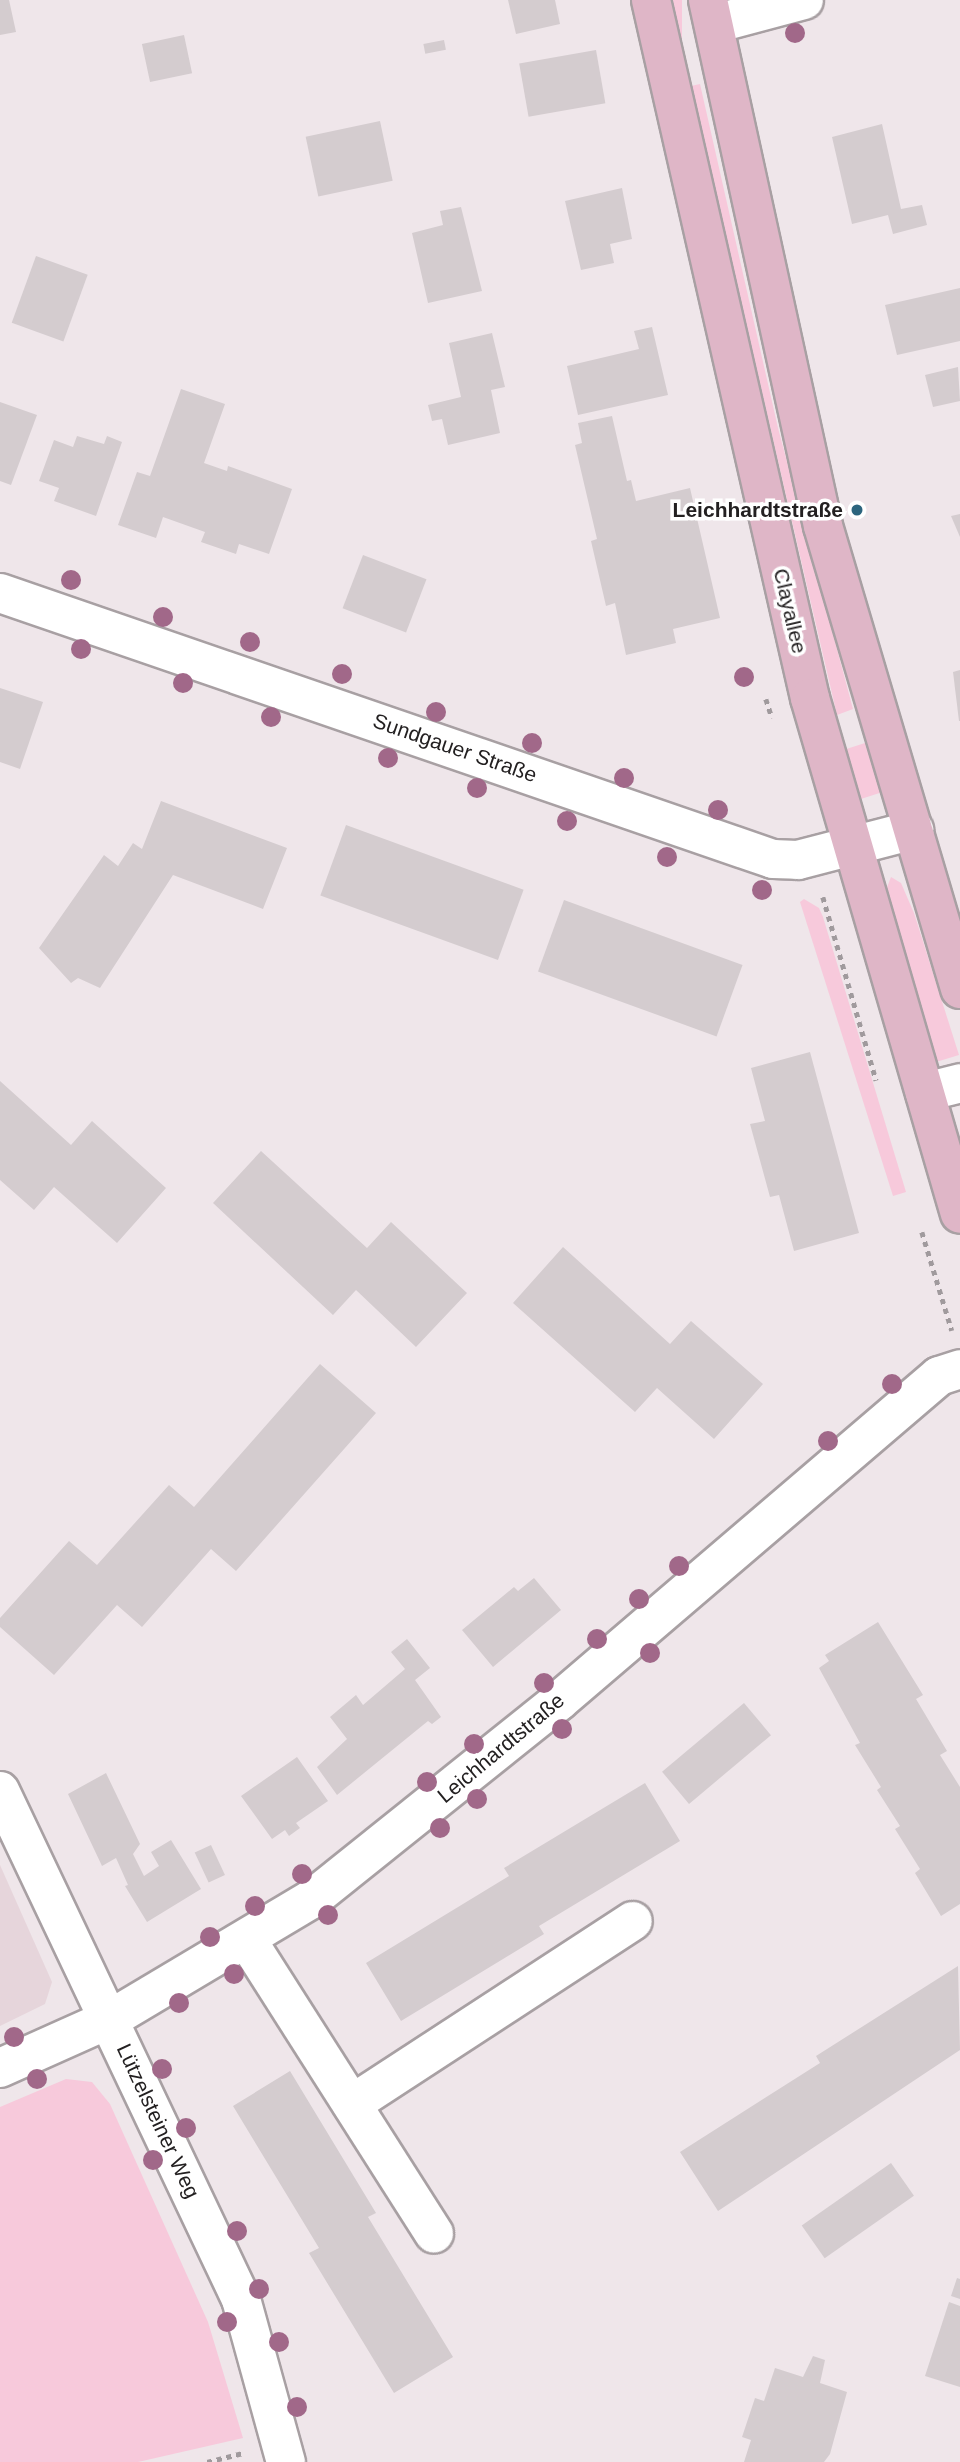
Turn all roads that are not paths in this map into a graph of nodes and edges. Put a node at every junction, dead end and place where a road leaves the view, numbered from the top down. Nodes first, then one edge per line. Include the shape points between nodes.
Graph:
1 (650, 0) edge
2 (804, 0) edge
3 (711, 12) edge
4 (0, 593) edge
5 (914, 830) junction
6 (851, 846) junction
7 (960, 989) edge
8 (942, 1087) edge
9 (960, 1214) edge
10 (960, 1369) edge
11 (0, 1791) edge
12 (633, 1921) dead end
13 (247, 1940) junction
14 (111, 2018) junction
15 (0, 2068) edge
16 (352, 2104) junction
17 (434, 2234) dead end
18 (271, 2456) edge

1 - 6 main road, Clayallee via 810,698
2 - 3 street
3 - 5 main road via 823,527
4 - 6 street, Sundgauer Straße via 773,859 798,860
5 - 6 street, Sundgauer Straße
5 - 7 main road
6 - 8 main road, Clayallee
8 - 9 main road, Clayallee
10 - 13 street, Leichhardtstraße via 939,1376 382,1847
11 - 14 street, Lützelsteiner Weg
12 - 16 street
13 - 14 street, Leichhardtstraße
13 - 16 street
14 - 15 street, Leichhardtstraße
14 - 18 street, Lützelsteiner Weg via 241,2299
16 - 17 street

